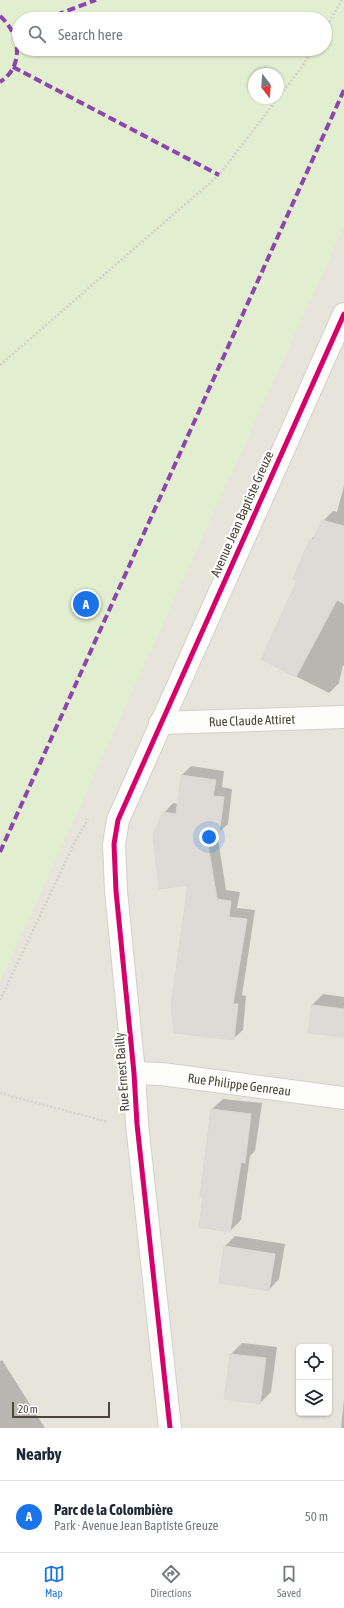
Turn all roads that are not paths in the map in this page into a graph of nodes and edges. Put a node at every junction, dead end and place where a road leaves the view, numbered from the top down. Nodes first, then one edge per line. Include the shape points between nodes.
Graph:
1 (344, 314) edge
2 (344, 717) edge
3 (160, 723) junction
4 (134, 1073) junction
5 (344, 1098) edge
6 (170, 1428) edge

1 - 3 street, Avenue Jean Baptiste Greuze
2 - 3 street, Rue Claude Attiret
3 - 4 street, Rue Ernest Bailly via 118,820 114,844 116,891
4 - 5 street, Rue Philippe Genreau via 162,1074
4 - 6 street, Rue Ernest Bailly via 137,1124

